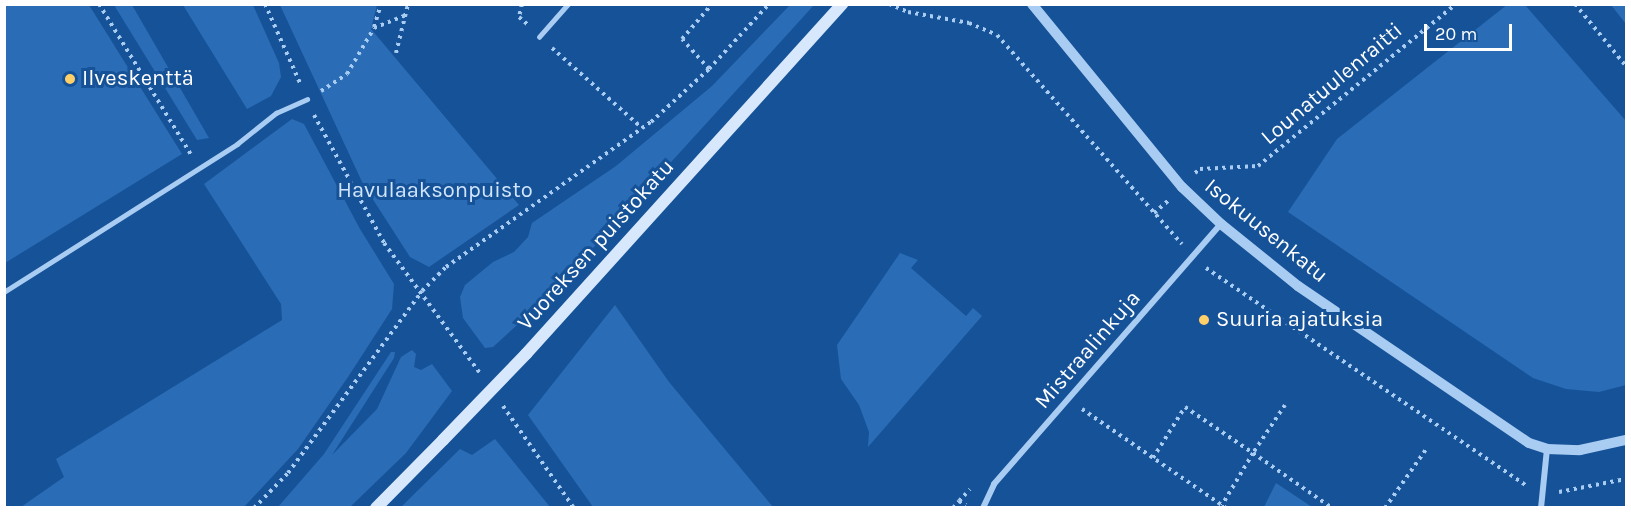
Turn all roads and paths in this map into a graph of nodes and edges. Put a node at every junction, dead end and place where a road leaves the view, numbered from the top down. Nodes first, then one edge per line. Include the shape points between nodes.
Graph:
1 (99, 4) edge
2 (265, 4) edge
3 (381, 4) edge
4 (408, 4) edge
5 (568, 4) edge
6 (712, 4) edge
7 (769, 4) edge
8 (842, 4) edge
9 (889, 4) edge
10 (1032, 4) edge
11 (1456, 4) edge
12 (1575, 4) edge
13 (406, 15) junction
14 (374, 28) junction
15 (539, 37) joint
16 (396, 53) dead end
17 (1626, 66) edge
18 (709, 69) junction
19 (307, 99) junction
20 (642, 128) junction
21 (1258, 166) dead end
22 (199, 168) junction
23 (1221, 224) junction
24 (1193, 257) junction
25 (422, 291) junction
26 (4, 292) edge
27 (1069, 400) junction
28 (1285, 405) dead end
29 (1626, 440) edge
30 (1426, 448) dead end
31 (1547, 449) junction
32 (1253, 453) junction
33 (1153, 458) junction
34 (1626, 479) edge
35 (1542, 489) junction
36 (984, 504) edge
37 (1224, 506) edge
38 (254, 507) edge
39 (376, 507) edge
40 (953, 507) edge
41 (972, 507) edge
42 (1332, 507) edge
43 (1385, 507) edge
44 (1541, 507) edge

1 - 22 path
2 - 19 path
3 - 14 path
4 - 13 path
5 - 15 lane
6 - 18 path via 682,39
7 - 18 path
8 - 39 main road, Vuoreksen puistokatu, bridge via 526,354
9 - 24 path via 908,12 969,23 997,35
10 - 23 street, Isokuusenkatu via 1182,187
11 - 21 path, Lounatuulenraitti
12 - 17 path
13 - 14 path
13 - 16 path
14 - 19 path via 347,74
15 - 20 path
18 - 20 path
19 - 22 lane via 276,113
19 - 25 path via 341,169 384,243
20 - 25 path via 483,239
22 - 26 lane
23 - 24 street, Mistraalinkuja
23 - 31 street, Isokuusenkatu via 1298,286 1529,442
24 - 27 street, Mistraalinkuja
24 - 35 path via 1510,476
25 - 38 path via 288,473
27 - 33 path
27 - 36 street, Mistraalinkuja
28 - 32 path
29 - 31 street, Isokuusenkatu via 1580,450
30 - 43 path
31 - 35 street
32 - 33 path via 1185,407
32 - 37 path
32 - 42 path
33 - 37 path
34 - 35 path via 1572,491
35 - 44 street
40 - 41 path via 959,501

